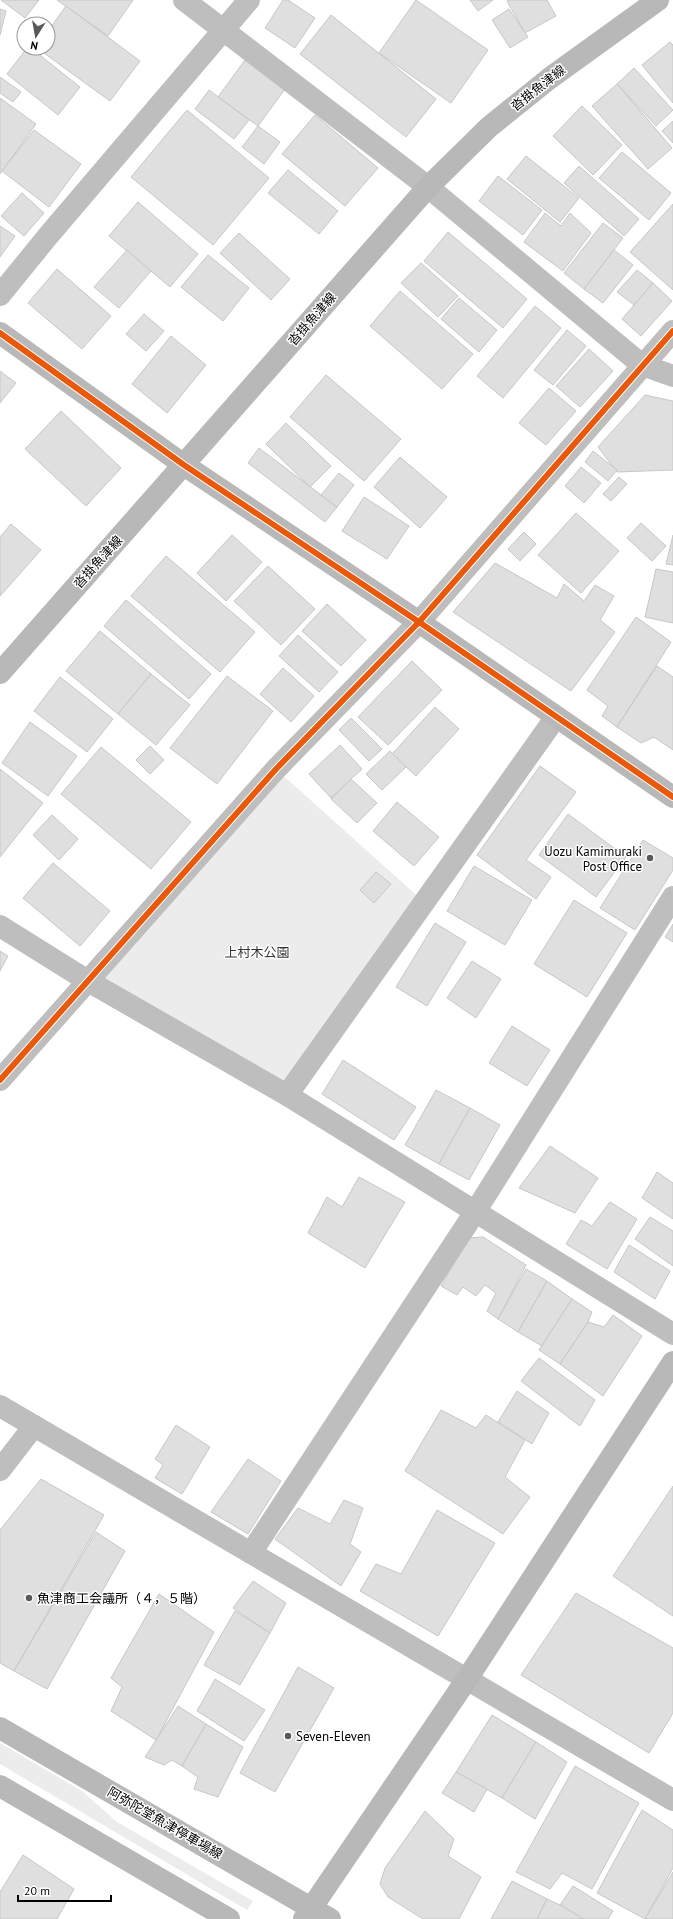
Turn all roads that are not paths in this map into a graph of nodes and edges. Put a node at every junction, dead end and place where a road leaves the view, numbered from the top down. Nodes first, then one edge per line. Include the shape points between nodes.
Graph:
1 (184, 0) edge
2 (249, 0) edge
3 (658, 0) edge
4 (223, 31) junction
5 (428, 187) junction
6 (0, 295) edge
7 (673, 331) edge
8 (0, 332) edge
9 (642, 365) junction
10 (673, 376) edge
11 (184, 465) junction
12 (419, 622) junction
13 (0, 673) edge
14 (556, 717) junction
15 (673, 797) edge
16 (673, 897) edge
17 (0, 926) edge
18 (88, 981) junction
19 (0, 1080) edge
20 (287, 1095) junction
21 (474, 1212) junction
22 (673, 1334) edge
23 (673, 1362) edge
24 (0, 1406) edge
25 (34, 1426) junction
26 (0, 1470) edge
27 (250, 1553) junction
28 (466, 1679) junction
29 (0, 1728) edge
30 (0, 1786) edge
31 (670, 1791) edge
32 (308, 1914) edge
33 (230, 1919) edge
34 (330, 1919) edge

1 - 4 street
2 - 4 street
3 - 5 main road, 沓掛魚津線 via 507,112
4 - 5 street
4 - 6 street
5 - 9 street
5 - 11 main road, 沓掛魚津線
7 - 9 street
8 - 11 main road
9 - 10 street
9 - 12 street
11 - 12 main road
11 - 13 main road, 沓掛魚津線
12 - 14 main road
12 - 18 street via 276,769
14 - 15 main road
14 - 20 street
16 - 21 street
17 - 18 street
18 - 19 street
18 - 20 street
20 - 21 street
21 - 22 street
21 - 27 street
23 - 28 main road
24 - 25 street
25 - 26 street
25 - 27 street
27 - 28 street
28 - 31 street
28 - 32 main road
29 - 32 main road, 阿弥陀堂魚津停車場線
30 - 33 main road
32 - 34 main road, 阿弥陀堂魚津停車場線

